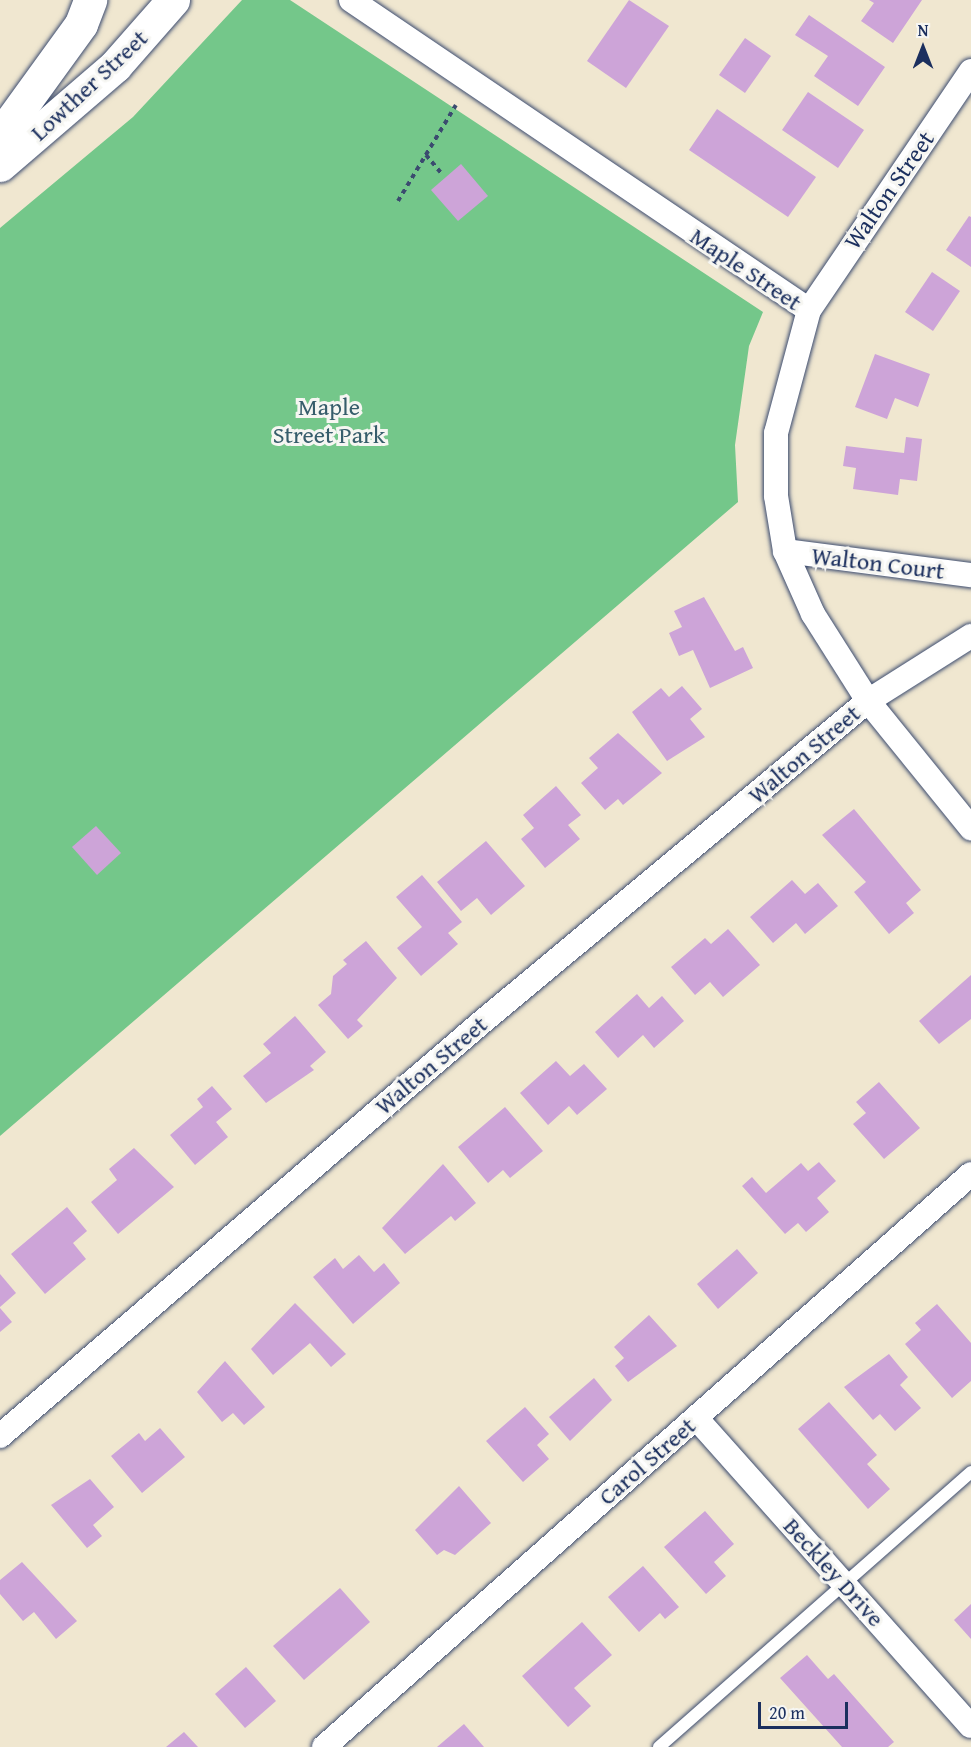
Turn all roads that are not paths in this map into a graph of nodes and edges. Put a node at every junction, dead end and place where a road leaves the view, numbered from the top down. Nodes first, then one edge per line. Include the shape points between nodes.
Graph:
1 (90, 0) edge
2 (173, 0) edge
3 (351, 0) edge
4 (971, 71) edge
5 (0, 136) edge
6 (0, 165) edge
7 (809, 310) junction
8 (785, 551) junction
9 (971, 575) edge
10 (971, 636) edge
11 (868, 701) junction
12 (971, 828) edge
13 (971, 1174) edge
14 (697, 1419) junction
15 (0, 1436) edge
16 (971, 1472) edge
17 (845, 1582) junction
18 (971, 1726) edge
19 (324, 1747) edge
20 (659, 1747) edge

1 - 5 main road via 81,24
2 - 6 main road, Lowther Street via 115,66
3 - 7 street, Maple Street
4 - 7 street, Walton Street
7 - 8 street, Maple Street via 776,433 776,496
8 - 9 street, Walton Court
8 - 11 street, Maple Street via 813,614
10 - 11 street
11 - 12 street, Maple Street
11 - 15 street, Walton Street via 464,1037
13 - 14 street, Carol Street
14 - 17 street, Beckley Drive
14 - 19 street, Carol Street
16 - 17 lane
17 - 18 street, Beckley Drive
17 - 20 lane

